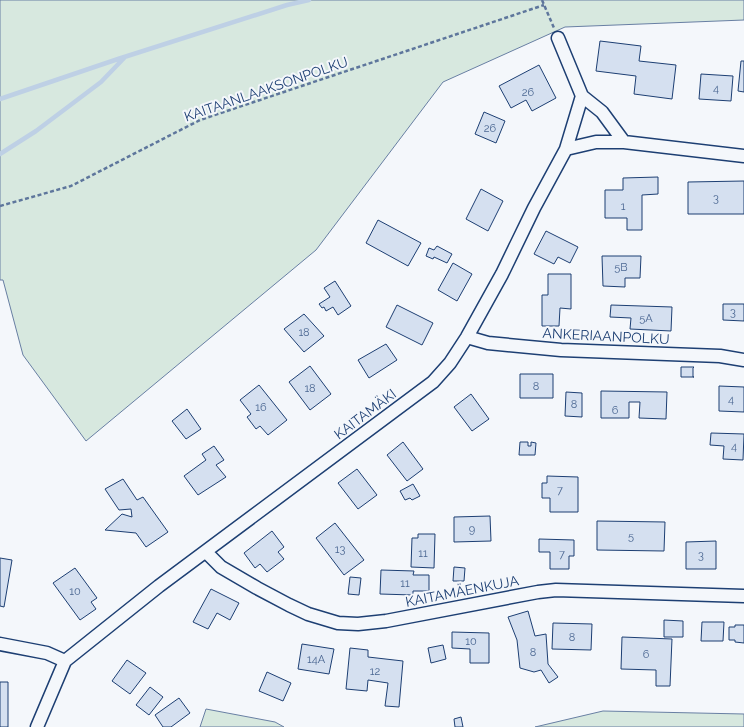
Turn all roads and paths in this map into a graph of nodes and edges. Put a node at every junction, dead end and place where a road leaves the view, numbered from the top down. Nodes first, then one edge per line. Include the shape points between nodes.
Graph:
1 (542, 0) edge
2 (544, 5) junction
3 (558, 38) joint
4 (582, 96) junction
5 (624, 142) junction
6 (566, 149) junction
7 (744, 156) edge
8 (0, 206) edge
9 (468, 337) junction
10 (744, 360) edge
11 (206, 552) junction
12 (744, 596) edge
13 (0, 644) edge
14 (65, 661) junction
15 (37, 727) edge

1 - 2 path
2 - 3 path
2 - 8 path, KAITAANLAAKSONPOLKU via 200,120 71,186
3 - 4 street
4 - 5 street via 602,112
4 - 6 street, KAITAMÄKI
5 - 6 street via 596,142
5 - 7 street
6 - 9 street, KAITAMÄKI
9 - 10 street, ANKERIAANPOLKU via 488,343 561,350 720,356
9 - 11 street, KAITAMÄKI via 433,382
11 - 12 street, KAITAMÄENKUJA via 221,566 289,606 338,623 386,621 556,590
11 - 14 street, KAITAMÄKI
13 - 14 street via 47,653
14 - 15 street, KAITAMÄKI

